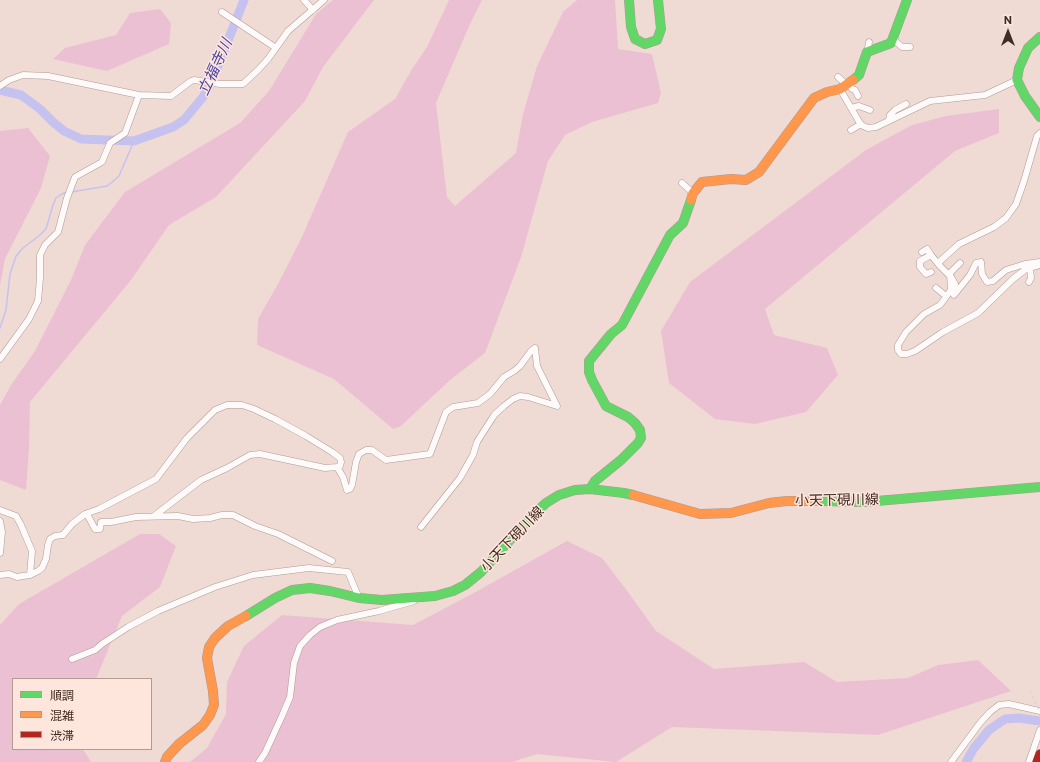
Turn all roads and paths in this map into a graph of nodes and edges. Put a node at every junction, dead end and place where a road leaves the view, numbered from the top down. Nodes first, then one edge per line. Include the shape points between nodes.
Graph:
1 (304, 0) edge
2 (324, 0) edge
3 (629, 0) edge
4 (658, 0) edge
5 (908, 0) edge
6 (313, 10) junction
7 (222, 12) dead end
8 (1040, 37) edge
9 (893, 39) junction
10 (910, 47) dead end
11 (276, 48) junction
12 (838, 77) dead end
13 (1017, 80) junction
14 (0, 86) edge
15 (845, 86) junction
16 (139, 95) junction
17 (858, 96) dead end
18 (906, 104) dead end
19 (851, 108) junction
20 (870, 110) dead end
21 (1040, 117) edge
22 (889, 120) junction
23 (861, 124) junction
24 (851, 130) dead end
25 (1040, 133) edge
26 (682, 183) dead end
27 (693, 193) junction
28 (922, 252) dead end
29 (931, 255) junction
30 (1040, 262) edge
31 (960, 263) dead end
32 (939, 265) junction
33 (1040, 265) edge
34 (1030, 268) junction
35 (931, 272) dead end
36 (951, 277) junction
37 (1030, 282) dead end
38 (936, 288) dead end
39 (946, 296) junction
40 (0, 359) edge
41 (337, 467) junction
42 (1040, 487) edge
43 (590, 489) junction
44 (0, 510) edge
45 (87, 514) junction
46 (154, 516) junction
47 (0, 521) edge
48 (421, 527) dead end
49 (0, 553) edge
50 (309, 568) junction
51 (0, 575) edge
52 (30, 575) junction
53 (434, 596) junction
54 (359, 598) junction
55 (72, 659) dead end
56 (1040, 711) edge
57 (1040, 730) edge
58 (1040, 754) edge
59 (165, 762) edge
60 (259, 762) edge
61 (951, 762) edge
62 (1029, 762) edge
63 (1037, 762) edge

1 - 6 street
2 - 6 street
3 - 4 main road via 631,27 635,39 645,44 657,40 661,29
5 - 9 main road
6 - 11 street via 288,31
7 - 11 street
8 - 13 main road via 1028,48 1019,68
9 - 10 street via 902,47
9 - 15 main road via 891,43 869,46 859,75
11 - 16 street via 243,84 194,80 171,96
12 - 15 street
13 - 21 main road
13 - 22 street via 985,95 930,101
14 - 16 street via 23,75 48,76
15 - 17 street via 854,90
15 - 19 street
15 - 27 main road via 814,98 760,172 746,180 702,182
16 - 40 street via 125,133 110,143 102,162 75,176 58,232 45,245 40,255 38,301 29,319
18 - 22 street via 895,110
19 - 20 street via 859,106
19 - 23 street
22 - 23 street via 876,127 868,128
23 - 24 street
25 - 32 street via 1036,136 1016,204 1006,218 994,227 959,244 939,262
26 - 27 street
27 - 43 main road via 682,223 670,235 622,325 611,334 589,361 592,380 606,406 635,423 640,430 641,438 621,460 595,481
28 - 29 street via 927,249
29 - 32 street
29 - 35 street via 920,261 920,267 926,274
30 - 36 street via 1006,270 993,282 987,282 982,274 981,262 976,262 970,275 954,295 955,284
31 - 36 street via 950,273
32 - 36 street
33 - 34 street
34 - 37 street
34 - 39 street via 1013,279 978,313 942,332 915,351 901,354 898,345 906,332 924,314 940,305
36 - 39 street via 950,290
38 - 39 street
41 - 45 street via 340,466 340,458 306,436 254,409 242,405 227,405 215,410 187,438 156,479
41 - 46 street via 325,468 260,454 250,455 201,480
41 - 48 street via 347,490 352,486 359,454 366,450 372,450 386,460 430,454 446,412 453,407 478,403 520,366 535,348 537,366 558,406 520,396 504,406 495,414 477,442 460,478
42 - 43 main road, 小天下硯川線 via 865,502 787,501 717,514 700,514 624,493
43 - 53 main road, 小天下硯川線 via 559,495 546,503 465,585
44 - 52 street via 18,518 32,551
45 - 46 street via 95,529 100,528 101,522
45 - 52 street via 72,524 63,535 50,539 45,563
46 - 50 street via 193,519 233,515 332,561
47 - 49 street
50 - 54 street via 348,572
50 - 55 street via 253,574 215,587 128,626 95,650
51 - 52 street
53 - 54 main road, 小天下硯川線 via 382,600
53 - 60 street via 379,612 337,620 310,634 300,646 294,662 290,697
54 - 59 main road, 小天下硯川線 via 310,588 292,590 228,626 209,647 207,658 214,691 214,705 210,715 203,725 179,744
56 - 61 street via 1009,704 999,705 980,723
57 - 62 street
58 - 63 main road

